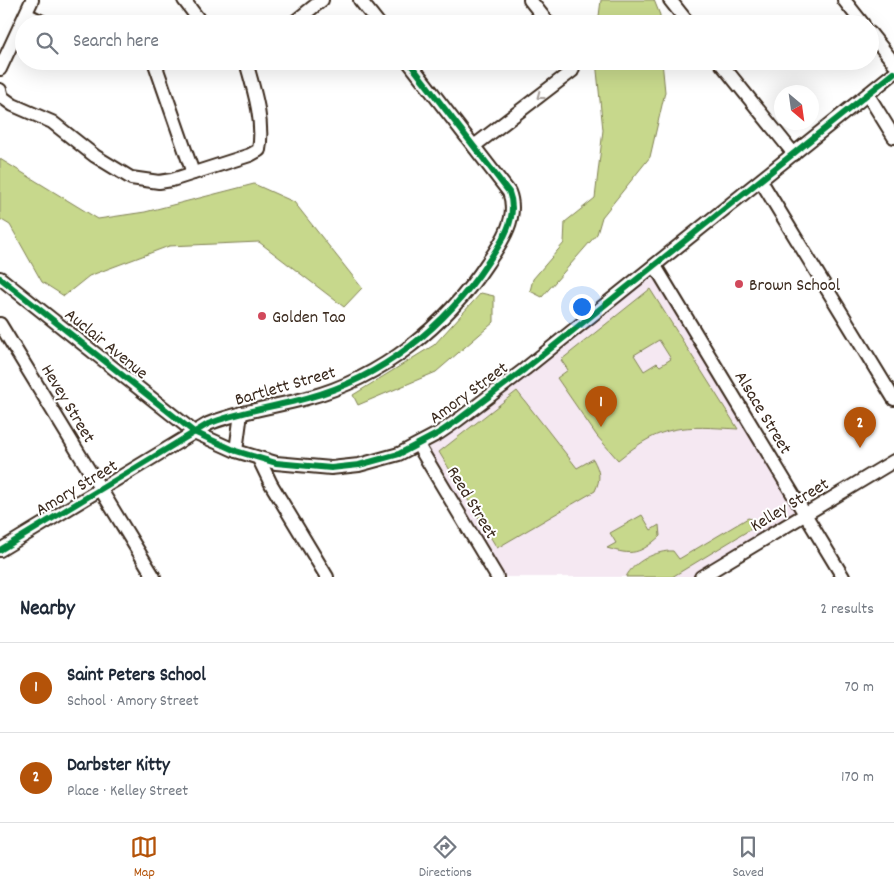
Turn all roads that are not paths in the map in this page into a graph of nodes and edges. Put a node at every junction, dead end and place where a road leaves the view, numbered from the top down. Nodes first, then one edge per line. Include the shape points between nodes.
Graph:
1 (32, 0) edge
2 (184, 0) edge
3 (322, 0) edge
4 (360, 0) edge
5 (530, 0) edge
6 (670, 0) edge
7 (844, 0) edge
8 (26, 14) edge
9 (195, 15) edge
10 (303, 15) edge
11 (371, 15) edge
12 (541, 15) edge
13 (682, 15) edge
14 (856, 15) edge
15 (15, 38) edge
16 (879, 44) edge
17 (894, 63) edge
18 (0, 70) edge
19 (157, 70) edge
20 (248, 70) edge
21 (415, 70) edge
22 (572, 70) edge
23 (726, 70) edge
24 (894, 73) edge
25 (0, 90) edge
26 (868, 95) junction
27 (894, 137) edge
28 (474, 146) junction
29 (794, 154) junction
30 (193, 173) junction
31 (761, 181) junction
32 (655, 266) junction
33 (0, 278) edge
34 (0, 324) edge
35 (894, 398) edge
36 (241, 413) junction
37 (194, 432) junction
38 (418, 445) junction
39 (236, 451) junction
40 (259, 459) junction
41 (894, 461) edge
42 (101, 489) junction
43 (806, 514) junction
44 (0, 550) edge
45 (154, 577) edge
46 (327, 577) edge
47 (497, 577) edge
48 (701, 577) edge
49 (843, 577) edge

1 - 8 street
2 - 9 street
3 - 10 street
4 - 11 street
5 - 12 street
6 - 13 street
7 - 14 street
15 - 18 street
16 - 17 street
19 - 30 street
20 - 30 street via 256,98 261,141 259,150
21 - 28 street, Bartlett Street
22 -> 28 street
23 - 29 street
24 - 26 street, Amory Street
25 - 30 street via 2,97 13,105 52,122 95,156 131,178 158,182
26 - 27 street
26 - 29 street, Amory Street
28 - 36 street, Bartlett Street via 509,192 513,210 506,233 463,297 423,336 373,371 309,398
29 - 31 street, Amory Street
31 - 32 street, Amory Street
31 - 35 street
32 - 38 street, Amory Street via 518,375
32 - 43 street, Alsace Street
33 - 37 street, Auclair Avenue
34 - 42 street, Hevey Street
36 - 37 street, Bartlett Street
36 - 39 street, Bartlett Street
37 - 39 street, Amory Street
37 - 42 street, Amory Street
38 - 40 street, Amory Street via 386,458 346,467 303,467
38 - 47 street, Reed Street
39 - 40 street, Amory Street
40 - 46 street
41 - 43 street, Kelley Street
42 - 44 street, Amory Street
42 - 45 street, Hevey Street
43 - 48 street, Kelley Street
43 - 49 street, Alsace Street

